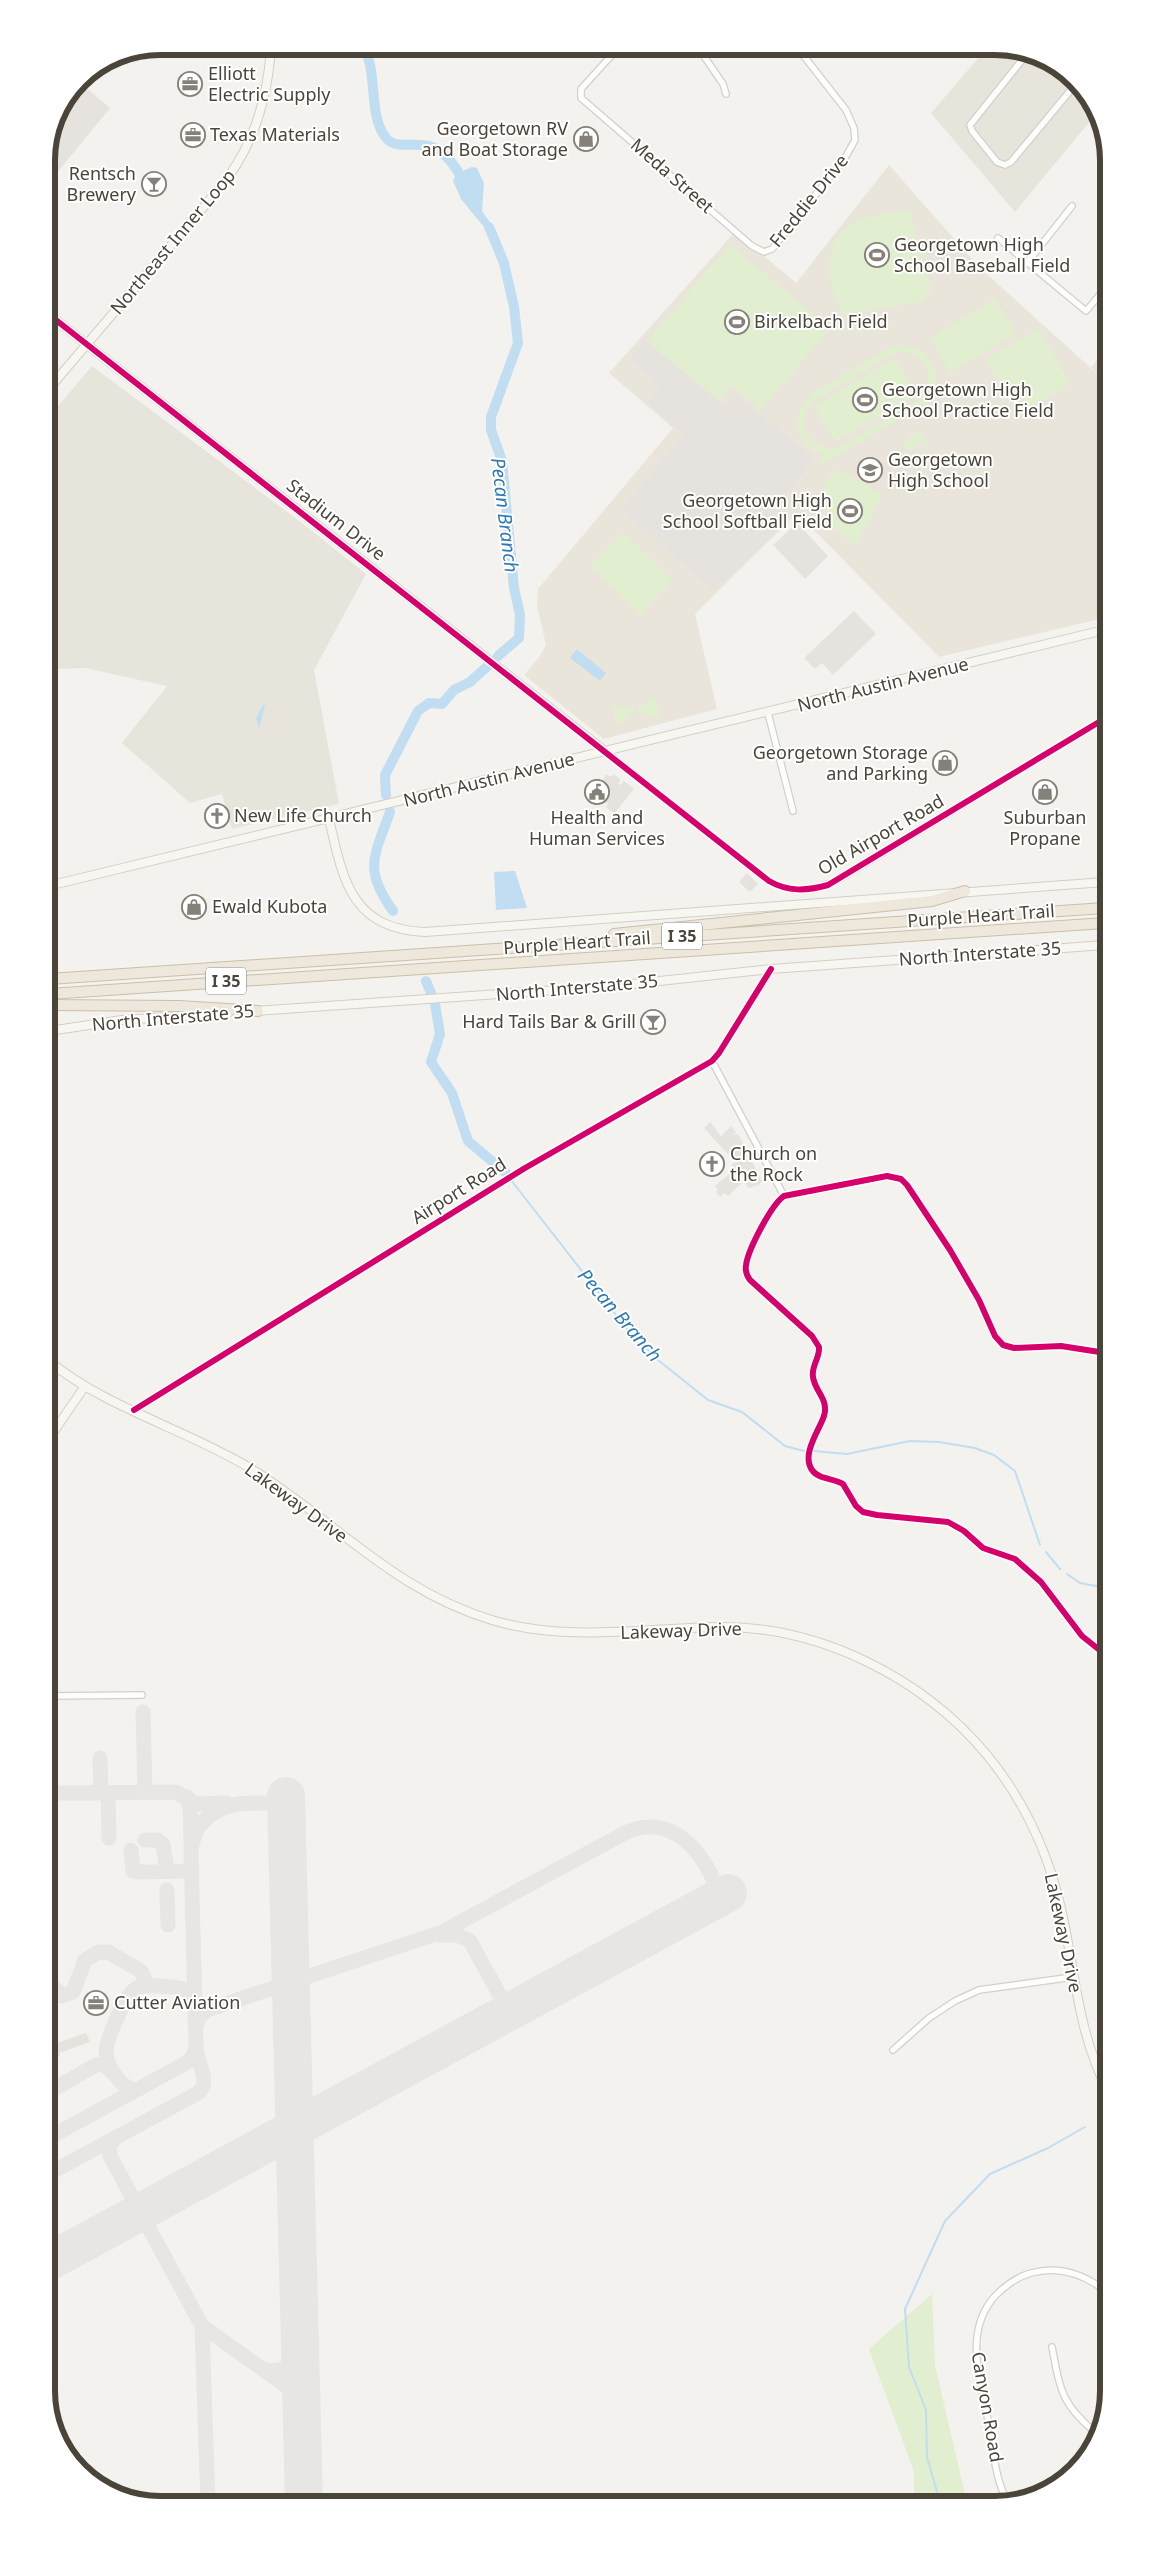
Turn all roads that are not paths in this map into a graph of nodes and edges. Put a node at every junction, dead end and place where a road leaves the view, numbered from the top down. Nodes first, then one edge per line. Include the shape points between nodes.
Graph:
1 (271, 55) edge
2 (612, 55) edge
3 (702, 55) edge
4 (803, 55) edge
5 (1023, 59) edge
6 (1072, 89) edge
7 (726, 94) dead end
8 (1072, 206) dead end
9 (998, 238) dead end
10 (764, 252) joint
11 (1027, 262) junction
12 (1100, 295) edge
13 (55, 318) edge
14 (87, 343) junction
15 (55, 381) edge
16 (1100, 631) edge
17 (768, 713) junction
18 (1100, 722) edge
19 (606, 752) junction
20 (793, 811) dead end
21 (329, 819) junction
22 (1100, 882) edge
23 (55, 884) edge
24 (965, 890) junction
25 (1100, 908) edge
26 (1100, 923) edge
27 (546, 945) junction
28 (1100, 945) edge
29 (771, 969) junction
30 (55, 979) edge
31 (55, 994) edge
32 (55, 1005) edge
33 (258, 1010) junction
34 (55, 1030) edge
35 (712, 1061) junction
36 (784, 1196) junction
37 (1100, 1352) edge
38 (55, 1366) edge
39 (84, 1386) junction
40 (134, 1410) junction
41 (55, 1430) edge
42 (1100, 1650) edge
43 (142, 1695) dead end
44 (55, 1696) edge
45 (1073, 1977) junction
46 (892, 2050) dead end
47 (1100, 2070) edge
48 (1100, 2287) edge
49 (1052, 2347) dead end
50 (1092, 2430) edge
51 (1005, 2495) edge

1 - 14 main road, Northeast Inner Loop via 261,113 252,138 236,166
2 - 10 street, Meda Street via 582,89 581,98 752,246
3 - 7 street via 723,84
4 - 10 street, Freddie Drive via 846,110 855,140 845,158 772,249
5 - 6 street via 970,125 997,162 1005,165 1011,162
8 - 11 street
9 - 11 street
11 - 12 street via 1086,311
13 - 14 main road, Stadium Drive
14 - 15 main road, Northeast Inner Loop
14 - 19 main road, Stadium Drive
16 - 17 main road, North Austin Avenue
17 - 19 main road, North Austin Avenue
17 - 20 street
18 - 19 street, Old Airport Road via 843,877 822,887 791,890 768,881
19 - 21 main road, North Austin Avenue
21 - 23 main road, North Austin Avenue
21 - 24 main road via 342,871 355,901 384,924 404,931 425,932
22 - 24 main road
24 - 27 highway via 932,901 561,940
25 - 27 highway, Purple Heart Trail / I 35
26 - 31 highway, Purple Heart Trail / I 35
27 - 30 highway, Purple Heart Trail / I 35
28 - 29 main road, North Interstate 35
29 - 33 main road, North Interstate 35 via 604,987
29 - 35 street, Airport Road
32 - 33 highway
33 - 34 main road, North Interstate 35 via 122,1020
35 - 36 street
35 - 40 street, Airport Road via 525,1168
36 - 37 street via 887,1176 901,1179 950,1250 995,1336 1003,1345 1014,1348 1061,1346
36 - 42 street via 774,1204 764,1223 747,1260 746,1271 754,1285 817,1343 819,1351 813,1378 823,1397 825,1410 809,1459 815,1474 843,1484 860,1510 877,1515 948,1522 983,1548 1015,1559 1041,1582 1082,1636
38 - 39 main road, Lakeway Drive
39 - 40 main road, Lakeway Drive
39 - 41 main road
40 - 45 main road, Lakeway Drive via 246,1466 280,1487 384,1568 412,1586 479,1616 518,1627 558,1633 623,1634 724,1627 752,1629 823,1644 889,1674 934,1705 969,1735 1006,1781 1025,1812 1057,1890
43 - 44 street
45 - 46 street via 979,1990 930,2018
45 - 47 main road, Lakeway Drive via 1083,2026
48 - 51 street, Canyon Road via 1077,2274 1046,2270 1026,2274 1008,2284 986,2308 977,2332 977,2362
49 - 50 street via 1067,2403

